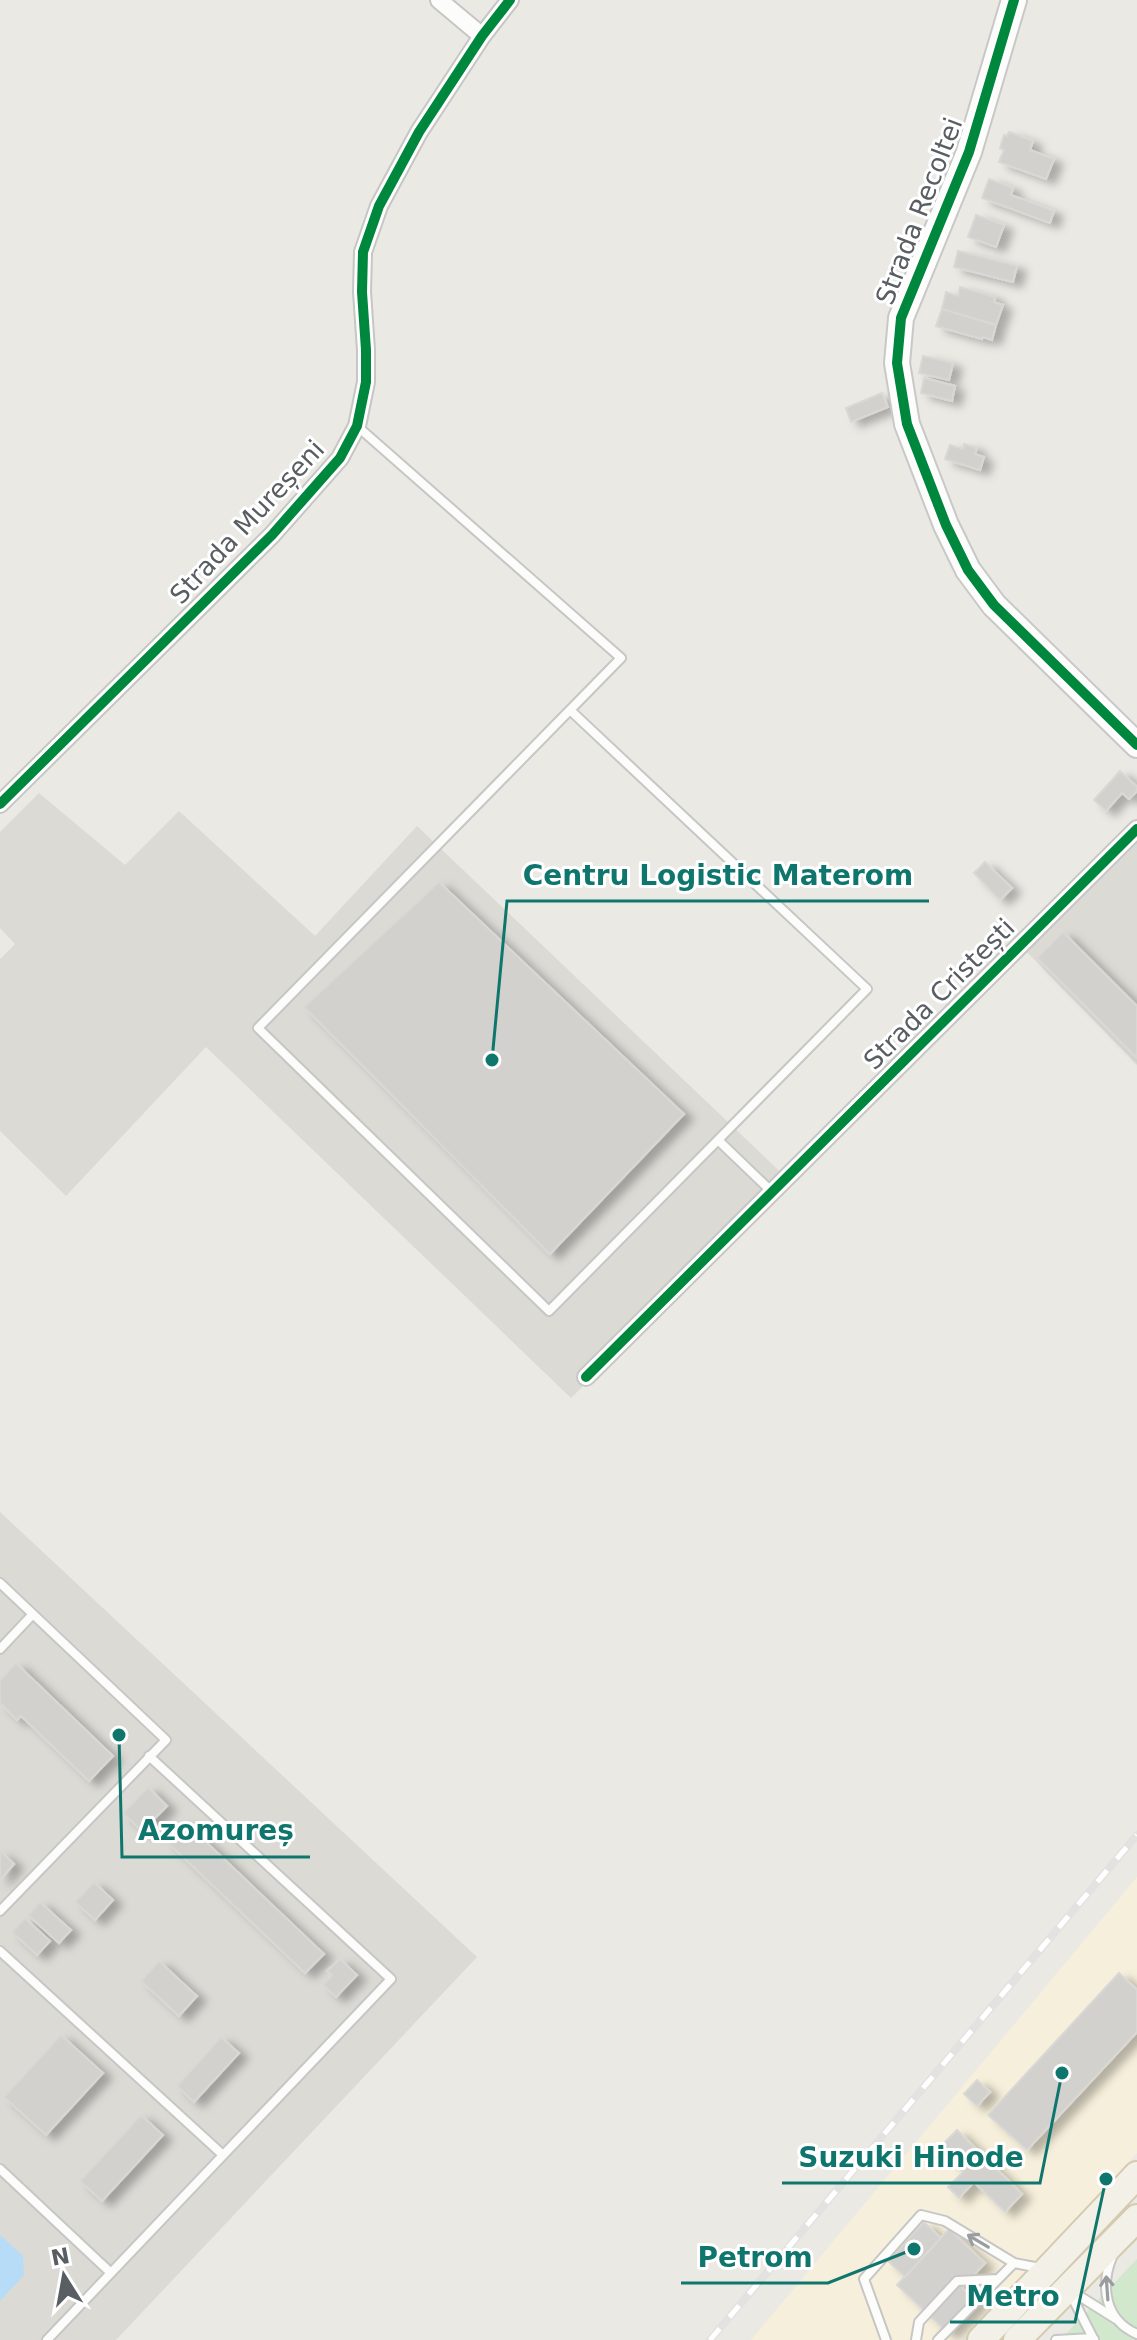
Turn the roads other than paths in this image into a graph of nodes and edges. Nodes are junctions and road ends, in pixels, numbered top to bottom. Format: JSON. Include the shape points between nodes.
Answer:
{"nodes":[{"id":1,"x":439,"y":0,"type":"edge"},
{"id":2,"x":510,"y":0,"type":"edge"},
{"id":3,"x":1014,"y":0,"type":"edge"},
{"id":4,"x":482,"y":36,"type":"junction"},
{"id":5,"x":357,"y":426,"type":"junction"},
{"id":6,"x":570,"y":710,"type":"junction"},
{"id":7,"x":1137,"y":745,"type":"edge"},
{"id":8,"x":0,"y":804,"type":"edge"},
{"id":9,"x":1137,"y":829,"type":"edge"},
{"id":10,"x":718,"y":1140,"type":"junction"},
{"id":11,"x":771,"y":1191,"type":"junction"},
{"id":12,"x":586,"y":1377,"type":"dead end"},
{"id":13,"x":0,"y":1583,"type":"edge"},
{"id":14,"x":33,"y":1614,"type":"junction"},
{"id":15,"x":0,"y":1649,"type":"edge"},
{"id":16,"x":149,"y":1756,"type":"junction"},
{"id":17,"x":0,"y":1911,"type":"edge"},
{"id":18,"x":0,"y":1951,"type":"edge"},
{"id":19,"x":223,"y":2155,"type":"junction"},
{"id":20,"x":0,"y":2169,"type":"edge"},
{"id":21,"x":1137,"y":2175,"type":"edge"},
{"id":22,"x":1130,"y":2225,"type":"edge"},
{"id":23,"x":1014,"y":2263,"type":"junction"},
{"id":24,"x":1049,"y":2270,"type":"junction"},
{"id":25,"x":111,"y":2273,"type":"junction"},
{"id":26,"x":998,"y":2279,"type":"junction"},
{"id":27,"x":1068,"y":2289,"type":"junction"},
{"id":28,"x":1116,"y":2319,"type":"junction"},
{"id":29,"x":1137,"y":2334,"type":"edge"},
{"id":30,"x":1094,"y":2339,"type":"edge"},
{"id":31,"x":47,"y":2340,"type":"edge"},
{"id":32,"x":886,"y":2340,"type":"edge"},
{"id":33,"x":916,"y":2340,"type":"edge"},
{"id":34,"x":938,"y":2340,"type":"edge"},
{"id":35,"x":981,"y":2340,"type":"edge"},
{"id":36,"x":1017,"y":2340,"type":"edge"},
{"id":37,"x":1056,"y":2340,"type":"edge"}],
"edges":[{"from":1,"to":4,"type":"street"},
{"from":2,"to":4,"type":"street","name":"Strada Mureșeni"},
{"from":3,"to":7,"type":"street","name":"Strada Recoltei","via":[[969,152],[901,318],[897,363],[907,424],[968,570],[994,605]]},
{"from":4,"to":5,"type":"street","name":"Strada Mureșeni","via":[[419,132],[379,206],[363,252],[366,382]]},
{"from":5,"to":6,"type":"lane","via":[[621,658]]},
{"from":5,"to":8,"type":"street","name":"Strada Mureșeni","via":[[340,458],[272,535]]},
{"from":6,"to":10,"type":"lane","via":[[867,989]]},
{"from":6,"to":10,"type":"lane","via":[[258,1028],[549,1311]]},
{"from":9,"to":11,"type":"street","name":"Strada Cristești"},
{"from":10,"to":11,"type":"lane"},
{"from":11,"to":12,"type":"street","name":"Strada Cristești"},
{"from":13,"to":14,"type":"lane"},
{"from":14,"to":15,"type":"lane"},
{"from":14,"to":16,"type":"lane","via":[[166,1740]]},
{"from":16,"to":17,"type":"lane"},
{"from":16,"to":19,"type":"lane","via":[[391,1979]]},
{"from":18,"to":19,"type":"lane"},
{"from":19,"to":25,"type":"lane"},
{"from":20,"to":25,"type":"lane"},
{"from":21,"to":24,"type":"main road"},
{"from":22,"to":27,"type":"main road"},
{"from":28,"to":22,"type":"lane","one_way":true,"via":[[1105,2295],[1107,2271]]},
{"from":23,"to":24,"type":"lane"},
{"from":23,"to":26,"type":"lane"},
{"from":23,"to":32,"type":"lane","one_way":true,"via":[[945,2221],[921,2215],[864,2279]]},
{"from":24,"to":27,"type":"lane"},
{"from":24,"to":35,"type":"main road"},
{"from":25,"to":31,"type":"lane"},
{"from":26,"to":33,"type":"lane","via":[[957,2281],[919,2322]]},
{"from":26,"to":34,"type":"lane"},
{"from":27,"to":28,"type":"lane"},
{"from":27,"to":30,"type":"lane"},
{"from":27,"to":36,"type":"main road"},
{"from":28,"to":29,"type":"lane"},
{"from":30,"to":37,"type":"lane"}]}
